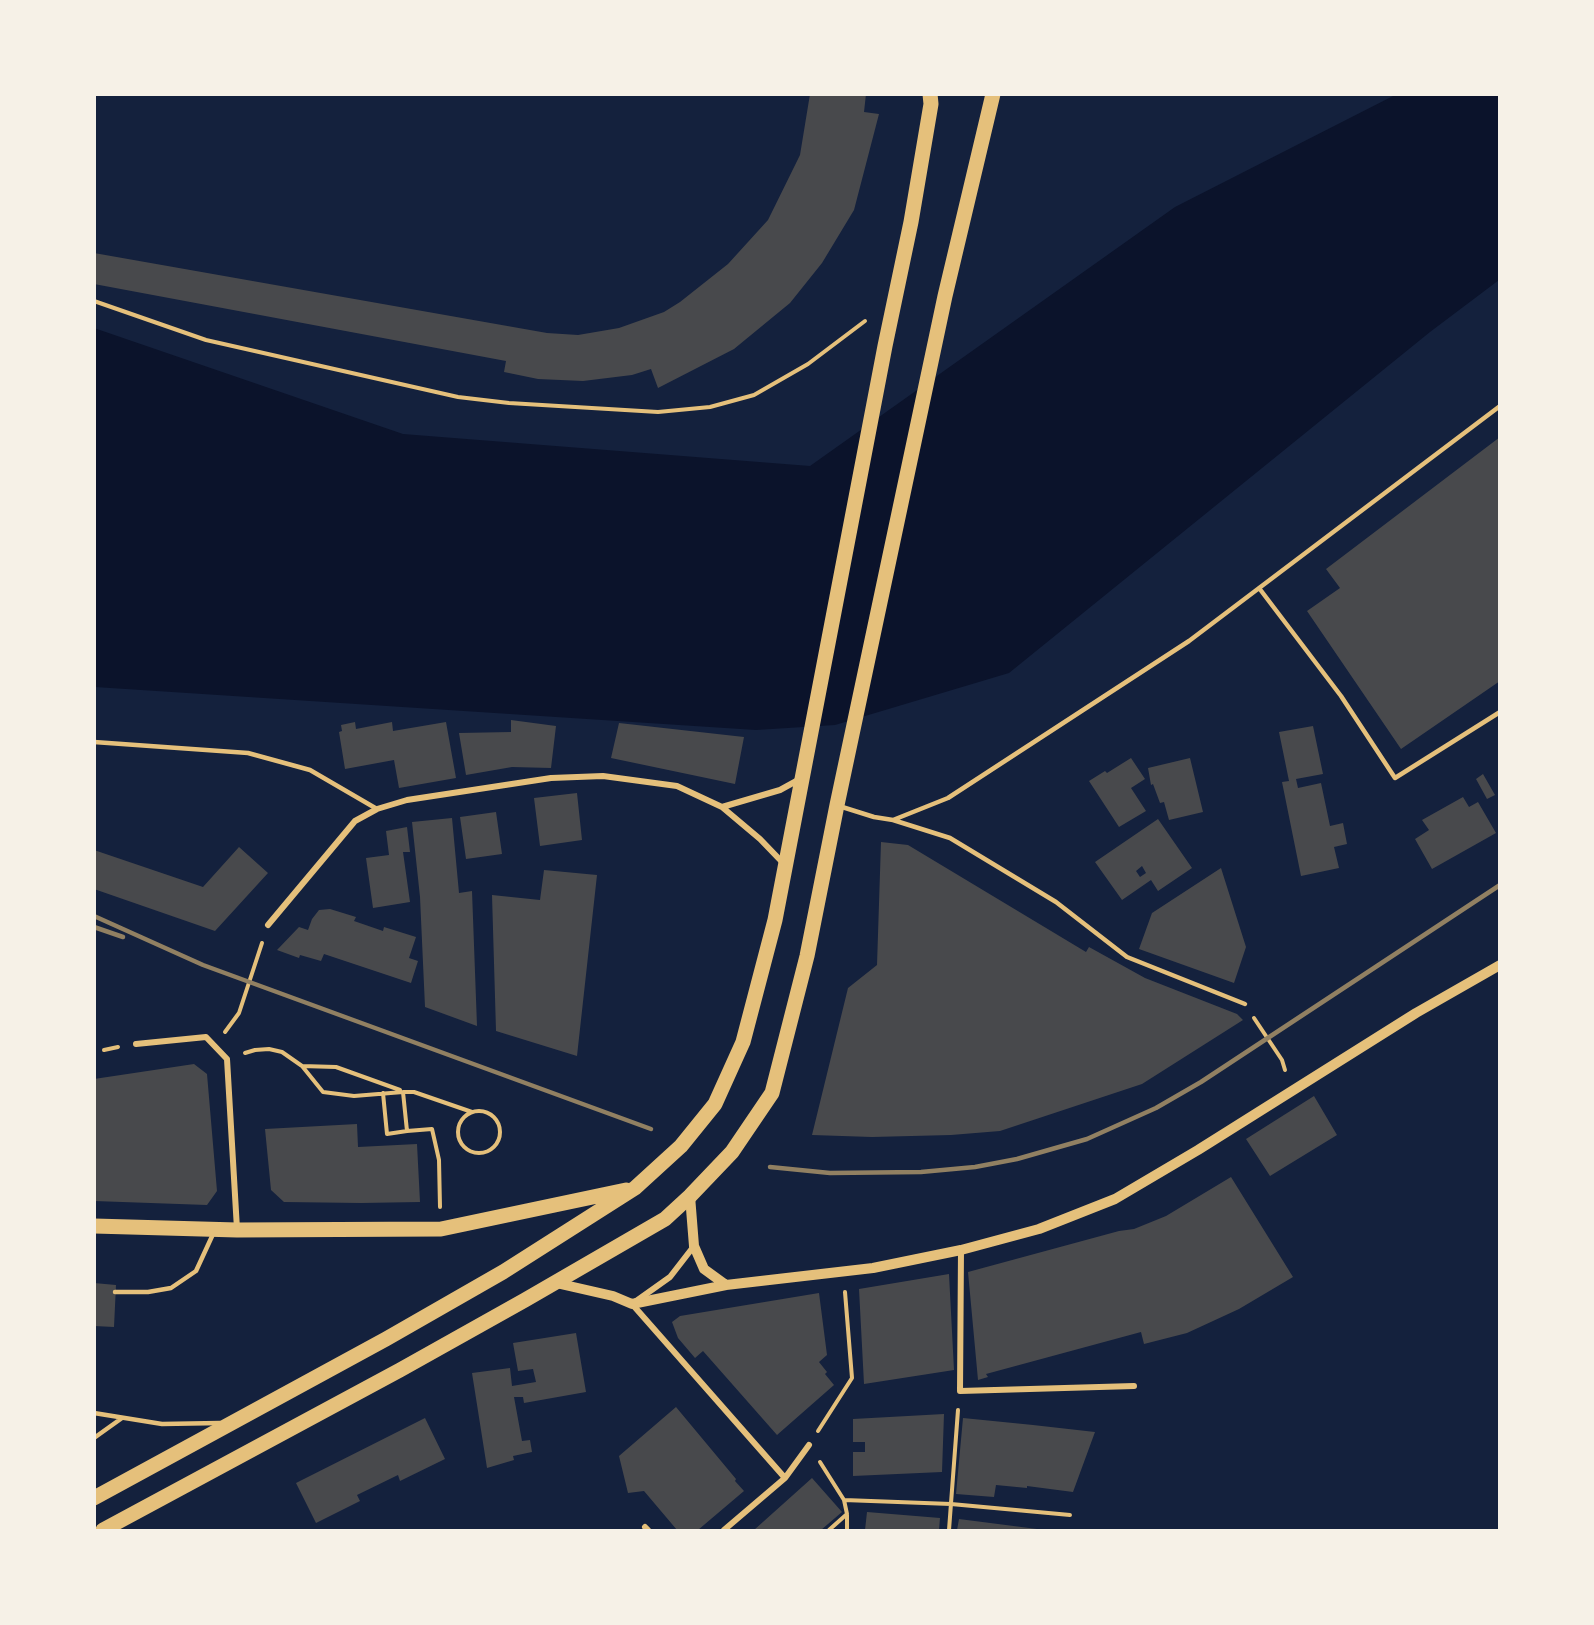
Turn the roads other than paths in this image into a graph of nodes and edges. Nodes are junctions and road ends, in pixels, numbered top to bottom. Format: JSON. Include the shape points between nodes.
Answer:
{"nodes":[{"id":1,"x":930,"y":94,"type":"edge"},
{"id":2,"x":993,"y":94,"type":"edge"},
{"id":3,"x":1500,"y":406,"type":"edge"},
{"id":4,"x":1259,"y":588,"type":"junction"},
{"id":5,"x":1500,"y":712,"type":"edge"},
{"id":6,"x":94,"y":742,"type":"edge"},
{"id":7,"x":802,"y":778,"type":"junction"},
{"id":8,"x":837,"y":805,"type":"junction"},
{"id":9,"x":722,"y":807,"type":"junction"},
{"id":10,"x":377,"y":809,"type":"junction"},
{"id":11,"x":893,"y":820,"type":"junction"},
{"id":12,"x":785,"y":865,"type":"junction"},
{"id":13,"x":268,"y":925,"type":"dead end"},
{"id":14,"x":1500,"y":965,"type":"edge"},
{"id":15,"x":1245,"y":1004,"type":"road end"},
{"id":16,"x":136,"y":1044,"type":"dead end"},
{"id":17,"x":635,"y":1188,"type":"junction"},
{"id":18,"x":690,"y":1196,"type":"junction"},
{"id":19,"x":94,"y":1226,"type":"edge"},
{"id":20,"x":216,"y":1229,"type":"junction"},
{"id":21,"x":237,"y":1230,"type":"junction"},
{"id":22,"x":694,"y":1246,"type":"junction"},
{"id":23,"x":961,"y":1250,"type":"junction"},
{"id":24,"x":556,"y":1283,"type":"junction"},
{"id":25,"x":726,"y":1285,"type":"junction"},
{"id":26,"x":115,"y":1292,"type":"dead end"},
{"id":27,"x":632,"y":1304,"type":"junction"},
{"id":28,"x":1134,"y":1386,"type":"dead end"},
{"id":29,"x":94,"y":1413,"type":"edge"},
{"id":30,"x":122,"y":1418,"type":"junction"},
{"id":31,"x":232,"y":1422,"type":"junction"},
{"id":32,"x":94,"y":1438,"type":"edge"},
{"id":33,"x":809,"y":1445,"type":"road end"},
{"id":34,"x":785,"y":1478,"type":"junction"},
{"id":35,"x":94,"y":1498,"type":"edge"},
{"id":36,"x":103,"y":1530,"type":"edge"},
{"id":37,"x":724,"y":1530,"type":"edge"}],
"edges":[{"from":1,"to":7,"type":"main road","via":[[911,222]]},
{"from":2,"to":8,"type":"main road","via":[[934,346]]},
{"from":3,"to":4,"type":"lane"},
{"from":4,"to":5,"type":"lane","via":[[1341,696],[1395,778]]},
{"from":4,"to":11,"type":"lane","via":[[1189,641],[948,798]]},
{"from":6,"to":10,"type":"lane","via":[[248,753],[309,770]]},
{"from":7,"to":9,"type":"street","via":[[780,790]]},
{"from":7,"to":12,"type":"main road"},
{"from":8,"to":11,"type":"lane"},
{"from":8,"to":18,"type":"main road","via":[[807,956],[772,1092],[732,1152]]},
{"from":9,"to":10,"type":"street","via":[[677,786],[603,776],[551,778],[407,800]]},
{"from":9,"to":12,"type":"street"},
{"from":10,"to":13,"type":"street","via":[[355,821]]},
{"from":11,"to":15,"type":"lane","via":[[950,838],[1056,902],[1127,957]]},
{"from":12,"to":17,"type":"main road","via":[[743,1042],[715,1104],[681,1146]]},
{"from":14,"to":23,"type":"street","via":[[1114,1199],[1039,1230]]},
{"from":16,"to":21,"type":"street","via":[[206,1037],[227,1059]]},
{"from":17,"to":21,"type":"main road","via":[[441,1229]]},
{"from":17,"to":31,"type":"main road","via":[[386,1340]]},
{"from":18,"to":22,"type":"street"},
{"from":18,"to":24,"type":"main road","via":[[665,1219]]},
{"from":19,"to":20,"type":"main road"},
{"from":20,"to":21,"type":"main road"},
{"from":20,"to":26,"type":"lane","via":[[196,1271],[171,1288]]},
{"from":22,"to":25,"type":"street","via":[[704,1269]]},
{"from":22,"to":27,"type":"street","via":[[670,1277]]},
{"from":23,"to":25,"type":"street","via":[[873,1268]]},
{"from":23,"to":28,"type":"street","via":[[960,1391]]},
{"from":24,"to":27,"type":"street"},
{"from":24,"to":36,"type":"main road"},
{"from":25,"to":27,"type":"street"},
{"from":27,"to":34,"type":"street"},
{"from":29,"to":30,"type":"lane"},
{"from":30,"to":31,"type":"lane","via":[[162,1424]]},
{"from":30,"to":32,"type":"lane"},
{"from":31,"to":35,"type":"main road"},
{"from":33,"to":34,"type":"street"},
{"from":34,"to":37,"type":"street"}]}
